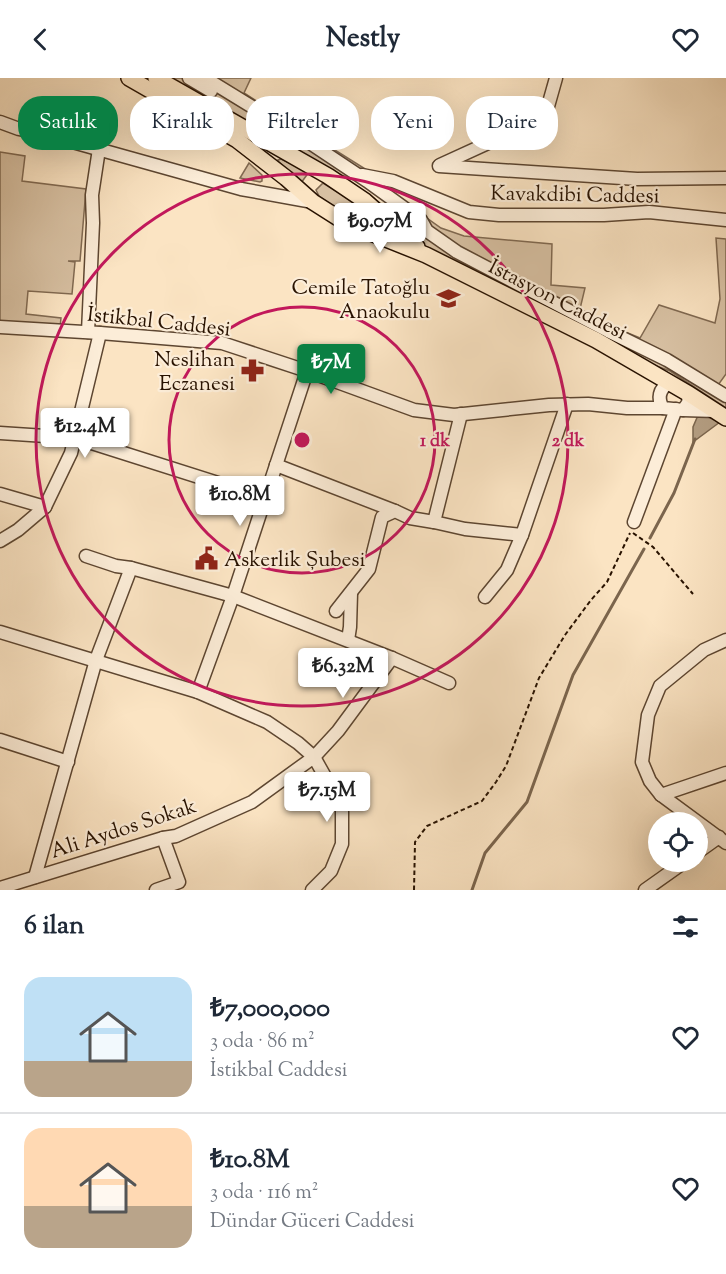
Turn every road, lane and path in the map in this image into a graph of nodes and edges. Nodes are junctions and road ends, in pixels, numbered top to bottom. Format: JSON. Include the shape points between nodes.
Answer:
{"nodes":[{"id":1,"x":129,"y":78,"type":"edge"},
{"id":2,"x":156,"y":78,"type":"edge"},
{"id":3,"x":189,"y":78,"type":"edge"},
{"id":4,"x":205,"y":78,"type":"edge"},
{"id":5,"x":556,"y":78,"type":"edge"},
{"id":6,"x":0,"y":122,"type":"edge"},
{"id":7,"x":18,"y":129,"type":"edge"},
{"id":8,"x":99,"y":150,"type":"edge"},
{"id":9,"x":103,"y":150,"type":"edge"},
{"id":10,"x":352,"y":173,"type":"junction"},
{"id":11,"x":328,"y":176,"type":"junction"},
{"id":12,"x":726,"y":178,"type":"edge"},
{"id":13,"x":393,"y":181,"type":"junction"},
{"id":14,"x":379,"y":190,"type":"junction"},
{"id":15,"x":365,"y":201,"type":"junction"},
{"id":16,"x":313,"y":202,"type":"junction"},
{"id":17,"x":726,"y":220,"type":"edge"},
{"id":18,"x":346,"y":223,"type":"junction"},
{"id":19,"x":426,"y":255,"type":"junction"},
{"id":20,"x":0,"y":327,"type":"edge"},
{"id":21,"x":94,"y":333,"type":"junction"},
{"id":22,"x":307,"y":370,"type":"junction"},
{"id":23,"x":669,"y":383,"type":"junction"},
{"id":24,"x":689,"y":394,"type":"junction"},
{"id":25,"x":726,"y":396,"type":"edge"},
{"id":26,"x":567,"y":404,"type":"junction"},
{"id":27,"x":674,"y":409,"type":"junction"},
{"id":28,"x":460,"y":414,"type":"junction"},
{"id":29,"x":721,"y":415,"type":"edge"},
{"id":30,"x":0,"y":433,"type":"edge"},
{"id":31,"x":76,"y":438,"type":"junction"},
{"id":32,"x":276,"y":465,"type":"junction"},
{"id":33,"x":0,"y":494,"type":"edge"},
{"id":34,"x":265,"y":498,"type":"junction"},
{"id":35,"x":45,"y":507,"type":"junction"},
{"id":36,"x":395,"y":511,"type":"junction"},
{"id":37,"x":434,"y":522,"type":"junction"},
{"id":38,"x":632,"y":527,"type":"junction"},
{"id":39,"x":522,"y":535,"type":"junction"},
{"id":40,"x":0,"y":542,"type":"edge"},
{"id":41,"x":87,"y":556,"type":"dead end"},
{"id":42,"x":131,"y":568,"type":"junction"},
{"id":43,"x":351,"y":593,"type":"junction"},
{"id":44,"x":693,"y":594,"type":"dead end"},
{"id":45,"x":233,"y":596,"type":"junction"},
{"id":46,"x":485,"y":597,"type":"dead end"},
{"id":47,"x":336,"y":611,"type":"dead end"},
{"id":48,"x":0,"y":632,"type":"edge"},
{"id":49,"x":348,"y":640,"type":"junction"},
{"id":50,"x":726,"y":640,"type":"edge"},
{"id":51,"x":392,"y":658,"type":"junction"},
{"id":52,"x":96,"y":660,"type":"junction"},
{"id":53,"x":449,"y":683,"type":"dead end"},
{"id":54,"x":198,"y":692,"type":"junction"},
{"id":55,"x":0,"y":740,"type":"edge"},
{"id":56,"x":314,"y":757,"type":"junction"},
{"id":57,"x":69,"y":762,"type":"junction"},
{"id":58,"x":726,"y":773,"type":"edge"},
{"id":59,"x":661,"y":795,"type":"junction"},
{"id":60,"x":163,"y":838,"type":"junction"},
{"id":61,"x":723,"y":840,"type":"edge"},
{"id":62,"x":708,"y":847,"type":"edge"},
{"id":63,"x":671,"y":872,"type":"edge"},
{"id":64,"x":34,"y":877,"type":"junction"},
{"id":65,"x":0,"y":888,"type":"edge"},
{"id":66,"x":647,"y":889,"type":"edge"},
{"id":67,"x":156,"y":890,"type":"edge"},
{"id":68,"x":312,"y":890,"type":"edge"},
{"id":69,"x":414,"y":890,"type":"edge"}],
"edges":[{"from":1,"to":16,"type":"main road","name":"İstasyon Caddesi","via":[[237,140]]},
{"from":2,"to":11,"type":"main road","name":"İstasyon Caddesi"},
{"from":3,"to":10,"type":"street"},
{"from":4,"to":10,"type":"street"},
{"from":5,"to":12,"type":"street","via":[[545,117],[439,166],[637,179]]},
{"from":6,"to":7,"type":"street"},
{"from":8,"to":21,"type":"street","via":[[92,195]]},
{"from":9,"to":16,"type":"street","via":[[241,189]]},
{"from":10,"to":11,"type":"street"},
{"from":10,"to":13,"type":"street","name":"Kavakdibi Caddesi"},
{"from":10,"to":14,"type":"street"},
{"from":11,"to":15,"type":"main road","name":"İstasyon Caddesi"},
{"from":11,"to":16,"type":"main road","via":[[309,181]]},
{"from":13,"to":14,"type":"street"},
{"from":13,"to":17,"type":"street","name":"Kavakdibi Caddesi","via":[[470,212],[649,212]]},
{"from":14,"to":15,"type":"street"},
{"from":14,"to":25,"type":"street","via":[[457,252],[654,353]]},
{"from":15,"to":18,"type":"main road","via":[[361,218]]},
{"from":15,"to":19,"type":"main road","name":"İstasyon Caddesi"},
{"from":16,"to":18,"type":"main road","name":"İstasyon Caddesi"},
{"from":18,"to":19,"type":"main road","name":"İstasyon Caddesi"},
{"from":19,"to":23,"type":"main road","name":"İstasyon Caddesi","via":[[596,340]]},
{"from":20,"to":21,"type":"street","name":"İstikbal Caddesi"},
{"from":21,"to":22,"type":"street","name":"İstikbal Caddesi","via":[[222,343]]},
{"from":21,"to":31,"type":"street"},
{"from":22,"to":28,"type":"street","name":"İstikbal Caddesi","via":[[414,410]]},
{"from":22,"to":32,"type":"street"},
{"from":23,"to":24,"type":"main road","name":"İstasyon Caddesi"},
{"from":23,"to":27,"type":"street","via":[[659,399]]},
{"from":24,"to":27,"type":"street","via":[[688,403]]},
{"from":24,"to":29,"type":"main road"},
{"from":26,"to":27,"type":"street","name":"İstikbal Caddesi"},
{"from":26,"to":28,"type":"street","name":"İstikbal Caddesi"},
{"from":26,"to":39,"type":"street"},
{"from":27,"to":29,"type":"street","name":"İstikbal Caddesi"},
{"from":27,"to":38,"type":"street"},
{"from":28,"to":37,"type":"street"},
{"from":30,"to":31,"type":"street"},
{"from":31,"to":34,"type":"street"},
{"from":31,"to":35,"type":"street"},
{"from":32,"to":34,"type":"street"},
{"from":32,"to":36,"type":"street"},
{"from":33,"to":35,"type":"street"},
{"from":34,"to":45,"type":"street"},
{"from":35,"to":40,"type":"street"},
{"from":36,"to":37,"type":"street","via":[[410,519]]},
{"from":36,"to":43,"type":"street","via":[[382,517],[369,569]]},
{"from":37,"to":39,"type":"street"},
{"from":38,"to":44,"type":"path"},
{"from":38,"to":69,"type":"path","via":[[607,582],[565,634],[538,678],[506,766],[489,792],[482,801],[427,826],[415,842]]},
{"from":39,"to":46,"type":"street","via":[[507,570]]},
{"from":41,"to":42,"type":"street"},
{"from":42,"to":45,"type":"street"},
{"from":42,"to":52,"type":"street"},
{"from":43,"to":47,"type":"street"},
{"from":43,"to":49,"type":"street"},
{"from":45,"to":49,"type":"street"},
{"from":45,"to":54,"type":"street"},
{"from":48,"to":52,"type":"street"},
{"from":49,"to":51,"type":"street"},
{"from":50,"to":59,"type":"street","via":[[704,650],[660,686],[648,715],[642,762]]},
{"from":51,"to":53,"type":"street"},
{"from":51,"to":56,"type":"street","name":"Ali Aydos Sokak"},
{"from":52,"to":54,"type":"street"},
{"from":52,"to":57,"type":"street"},
{"from":54,"to":56,"type":"street","via":[[267,723]]},
{"from":55,"to":57,"type":"street"},
{"from":56,"to":60,"type":"street","name":"Ali Aydos Sokak","via":[[252,802],[176,836]]},
{"from":56,"to":68,"type":"street","via":[[342,807],[342,844],[330,871]]},
{"from":57,"to":64,"type":"street"},
{"from":58,"to":59,"type":"street"},
{"from":59,"to":61,"type":"street"},
{"from":60,"to":64,"type":"street","name":"Ali Aydos Sokak"},
{"from":60,"to":67,"type":"street","via":[[179,882]]},
{"from":61,"to":62,"type":"street"},
{"from":63,"to":66,"type":"street"},
{"from":64,"to":65,"type":"street","name":"Ali Aydos Sokak"}]}
